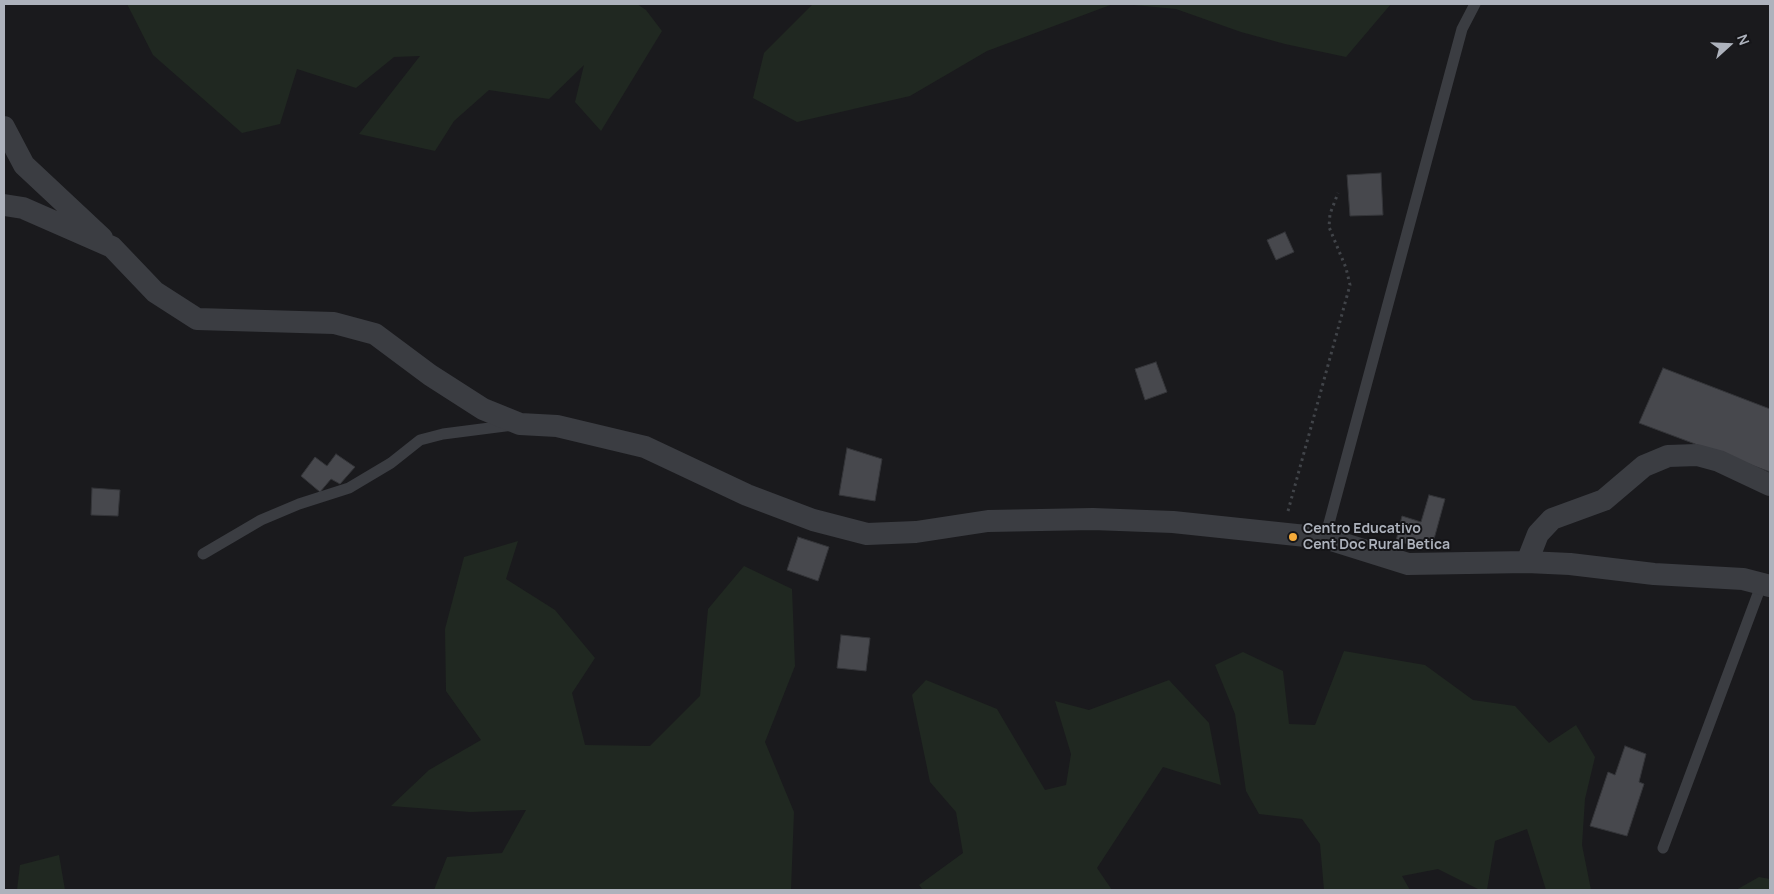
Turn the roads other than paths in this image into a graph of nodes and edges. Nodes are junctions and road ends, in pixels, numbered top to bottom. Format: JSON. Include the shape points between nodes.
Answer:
{"nodes":[{"id":1,"x":1475,"y":4,"type":"edge"},
{"id":2,"x":4,"y":127,"type":"edge"},
{"id":3,"x":4,"y":205,"type":"edge"},
{"id":4,"x":112,"y":247,"type":"junction"},
{"id":5,"x":520,"y":424,"type":"junction"},
{"id":6,"x":1770,"y":485,"type":"edge"},
{"id":7,"x":1325,"y":538,"type":"junction"},
{"id":8,"x":203,"y":554,"type":"dead end"},
{"id":9,"x":1527,"y":562,"type":"junction"},
{"id":10,"x":1766,"y":585,"type":"edge"},
{"id":11,"x":1663,"y":848,"type":"dead end"}],
"edges":[{"from":1,"to":7,"type":"lane","via":[[1462,29]]},
{"from":2,"to":4,"type":"street","via":[[24,165]]},
{"from":3,"to":4,"type":"street","via":[[23,208]]},
{"from":4,"to":5,"type":"street","via":[[155,292],[197,319],[334,323],[375,334],[483,409]]},
{"from":5,"to":7,"type":"street","via":[[557,426],[644,447],[747,495],[814,520],[867,534],[916,532],[988,521],[1093,519],[1173,522]]},
{"from":5,"to":8,"type":"lane","via":[[420,440],[391,463],[349,488],[261,520]]},
{"from":6,"to":9,"type":"street","via":[[1719,461],[1697,456],[1668,456],[1644,466],[1604,500],[1552,519],[1538,534]]},
{"from":7,"to":9,"type":"street","via":[[1408,564]]},
{"from":9,"to":10,"type":"street","via":[[1743,579]]},
{"from":10,"to":11,"type":"lane"}]}
